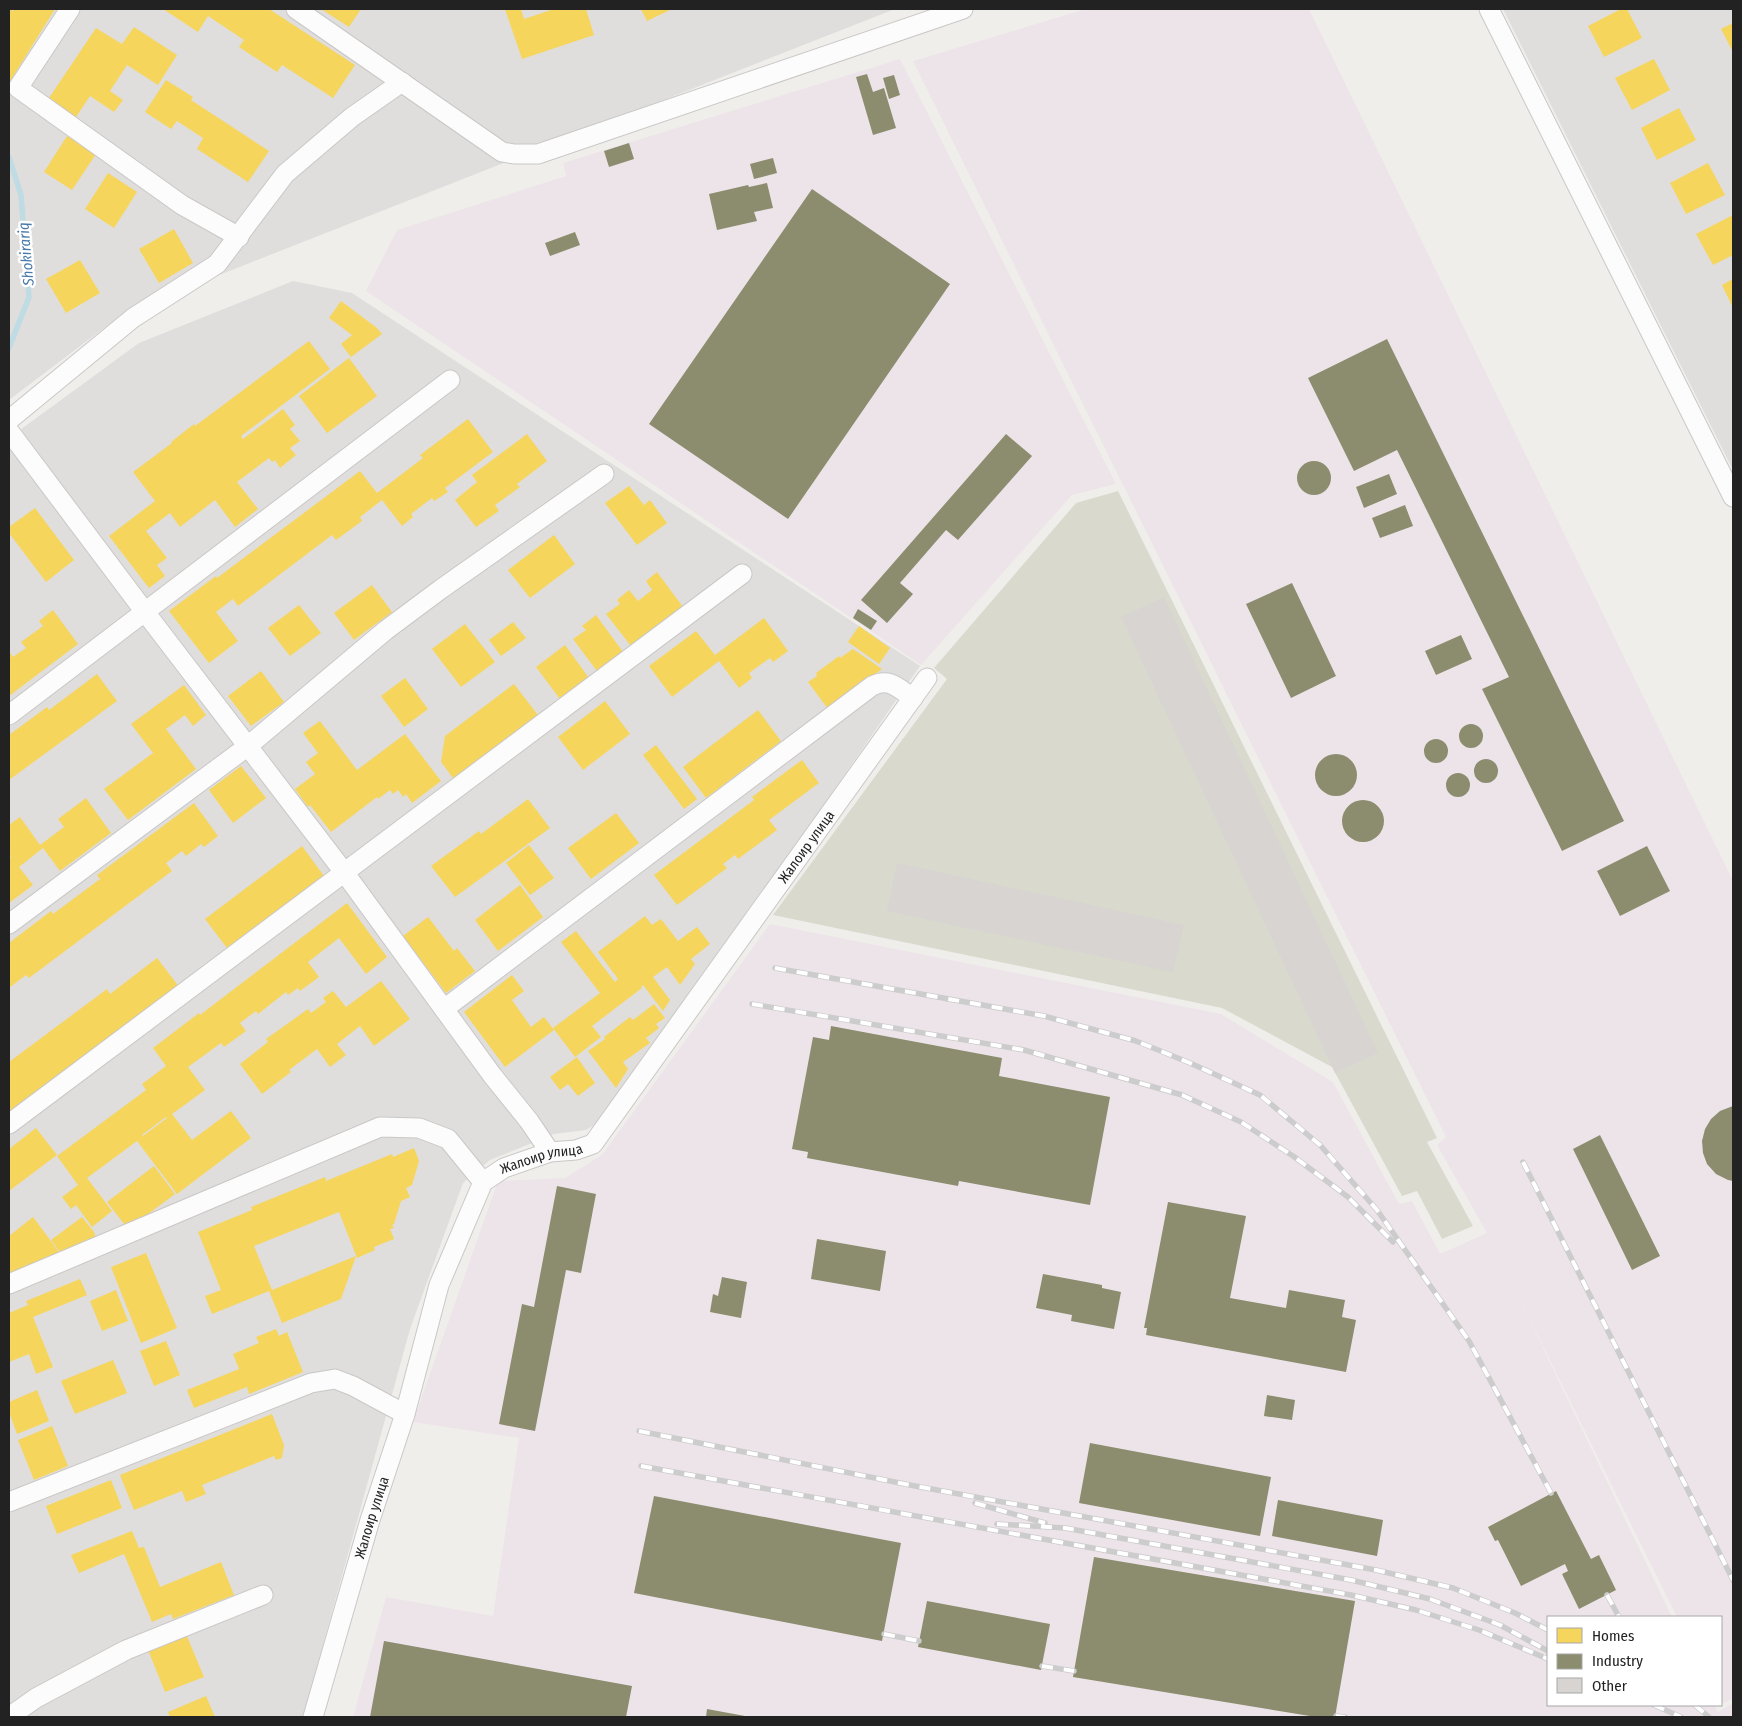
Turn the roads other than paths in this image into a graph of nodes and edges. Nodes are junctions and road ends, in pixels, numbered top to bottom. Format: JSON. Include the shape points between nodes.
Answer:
{"nodes":[{"id":1,"x":70,"y":9,"type":"edge"},
{"id":2,"x":963,"y":9,"type":"edge"},
{"id":3,"x":1489,"y":9,"type":"edge"},
{"id":4,"x":299,"y":10,"type":"edge"},
{"id":5,"x":402,"y":82,"type":"junction"},
{"id":6,"x":239,"y":237,"type":"junction"},
{"id":7,"x":450,"y":380,"type":"dead end"},
{"id":8,"x":9,"y":420,"type":"edge"},
{"id":9,"x":9,"y":431,"type":"edge"},
{"id":10,"x":604,"y":474,"type":"dead end"},
{"id":11,"x":1733,"y":497,"type":"edge"},
{"id":12,"x":742,"y":574,"type":"dead end"},
{"id":13,"x":145,"y":612,"type":"junction"},
{"id":14,"x":927,"y":678,"type":"dead end"},
{"id":15,"x":913,"y":698,"type":"junction"},
{"id":16,"x":9,"y":715,"type":"edge"},
{"id":17,"x":248,"y":746,"type":"junction"},
{"id":18,"x":344,"y":872,"type":"junction"},
{"id":19,"x":9,"y":924,"type":"edge"},
{"id":20,"x":444,"y":1009,"type":"junction"},
{"id":21,"x":9,"y":1124,"type":"edge"},
{"id":22,"x":550,"y":1152,"type":"junction"},
{"id":23,"x":483,"y":1182,"type":"junction"},
{"id":24,"x":9,"y":1284,"type":"edge"},
{"id":25,"x":405,"y":1414,"type":"junction"},
{"id":26,"x":9,"y":1502,"type":"edge"},
{"id":27,"x":263,"y":1595,"type":"dead end"},
{"id":28,"x":9,"y":1717,"type":"edge"},
{"id":29,"x":313,"y":1717,"type":"edge"}],
"edges":[{"from":1,"to":6,"type":"street","via":[[18,88],[182,205]]},
{"from":2,"to":5,"type":"street","via":[[538,154],[502,152]]},
{"from":3,"to":11,"type":"street"},
{"from":4,"to":5,"type":"street"},
{"from":5,"to":6,"type":"street","via":[[352,118],[285,174]]},
{"from":6,"to":8,"type":"street","via":[[217,264],[133,318]]},
{"from":7,"to":13,"type":"street"},
{"from":9,"to":13,"type":"street"},
{"from":10,"to":17,"type":"street","via":[[386,630]]},
{"from":12,"to":18,"type":"street"},
{"from":13,"to":16,"type":"street"},
{"from":13,"to":17,"type":"street"},
{"from":14,"to":15,"type":"street","name":"Жалоир улица"},
{"from":15,"to":20,"type":"street","via":[[887,682],[872,686]]},
{"from":15,"to":22,"type":"street","name":"Жалоир улица","via":[[593,1144],[576,1150]]},
{"from":17,"to":18,"type":"street"},
{"from":17,"to":19,"type":"street"},
{"from":18,"to":20,"type":"street"},
{"from":18,"to":21,"type":"street"},
{"from":20,"to":22,"type":"street"},
{"from":22,"to":23,"type":"street","name":"Жалоир улица","via":[[504,1168]]},
{"from":23,"to":24,"type":"street","via":[[448,1139],[419,1128],[380,1127]]},
{"from":23,"to":25,"type":"street","name":"Жалоир улица","via":[[439,1285]]},
{"from":25,"to":26,"type":"street","via":[[335,1379],[311,1384]]},
{"from":25,"to":29,"type":"street","name":"Жалоир улица","via":[[370,1520]]},
{"from":27,"to":28,"type":"street","via":[[126,1650],[36,1698]]}]}
